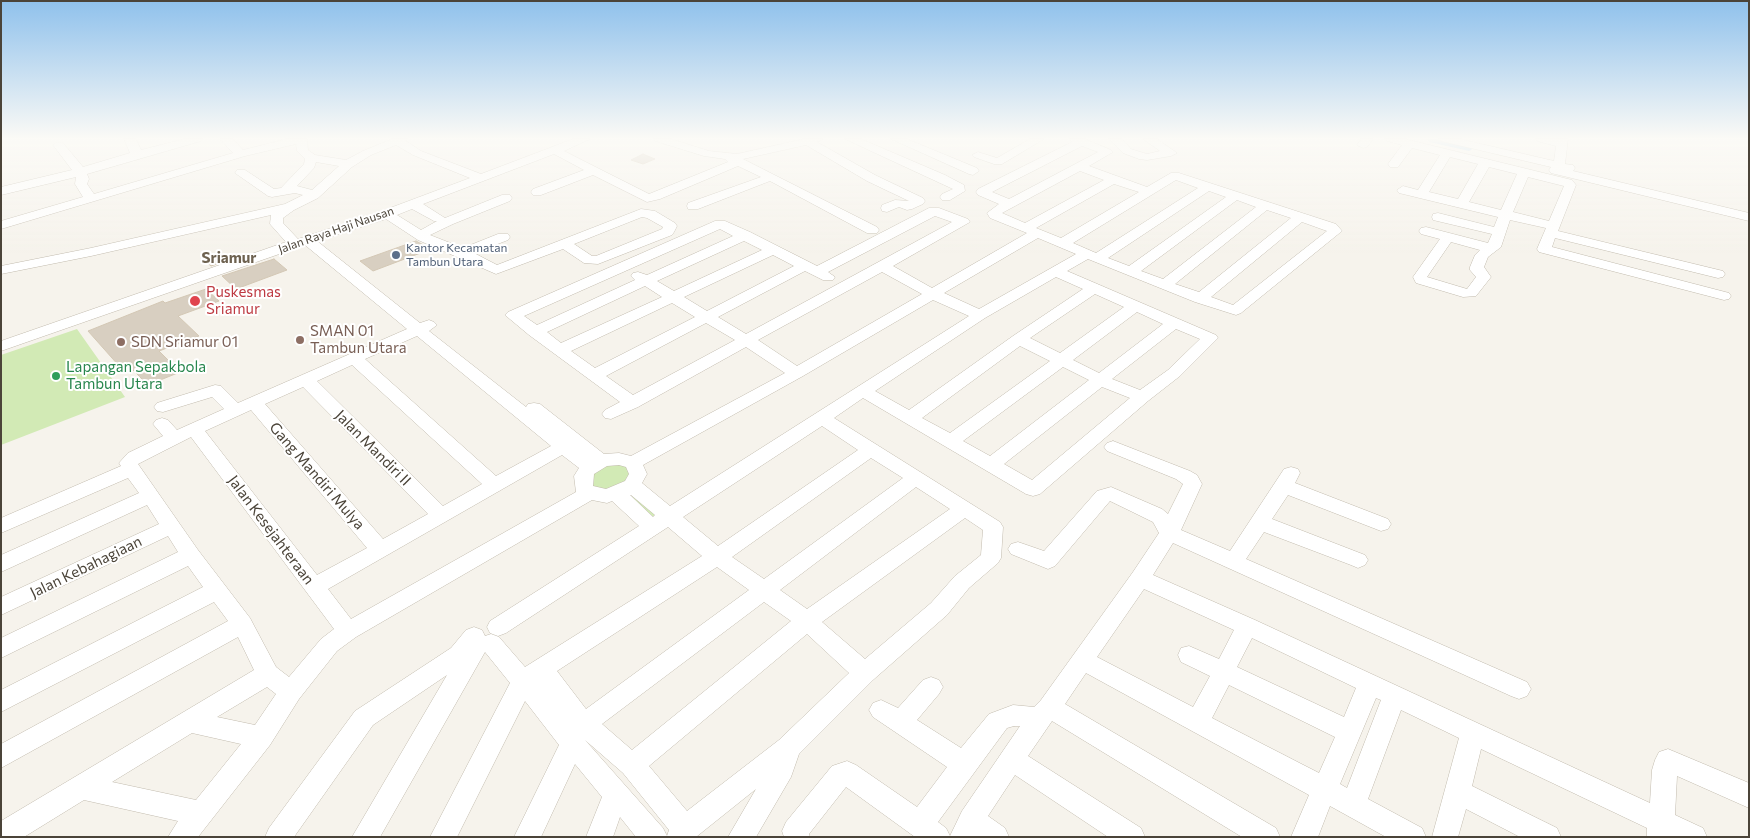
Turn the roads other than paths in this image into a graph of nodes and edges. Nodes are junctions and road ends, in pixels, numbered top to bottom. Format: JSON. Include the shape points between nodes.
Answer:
{"nodes":[{"id":1,"x":55,"y":178,"type":"edge"},
{"id":2,"x":83,"y":178,"type":"edge"},
{"id":3,"x":160,"y":178,"type":"edge"},
{"id":4,"x":247,"y":178,"type":"edge"},
{"id":5,"x":298,"y":178,"type":"edge"},
{"id":6,"x":333,"y":178,"type":"edge"},
{"id":7,"x":480,"y":178,"type":"edge"},
{"id":8,"x":574,"y":178,"type":"edge"},
{"id":9,"x":609,"y":178,"type":"edge"},
{"id":10,"x":693,"y":178,"type":"edge"},
{"id":11,"x":768,"y":178,"type":"edge"},
{"id":12,"x":773,"y":178,"type":"edge"},
{"id":13,"x":871,"y":178,"type":"edge"},
{"id":14,"x":941,"y":178,"type":"edge"},
{"id":15,"x":1008,"y":178,"type":"edge"},
{"id":16,"x":1059,"y":178,"type":"edge"},
{"id":17,"x":1108,"y":178,"type":"edge"},
{"id":18,"x":1172,"y":178,"type":"edge"},
{"id":19,"x":1182,"y":178,"type":"edge"},
{"id":20,"x":1431,"y":178,"type":"edge"},
{"id":21,"x":1477,"y":178,"type":"edge"},
{"id":22,"x":1522,"y":178,"type":"edge"},
{"id":23,"x":1544,"y":178,"type":"edge"},
{"id":24,"x":1591,"y":178,"type":"edge"},
{"id":25,"x":1611,"y":178,"type":"edge"},
{"id":26,"x":1114,"y":180,"type":"junction"},
{"id":27,"x":1209,"y":186,"type":"junction"},
{"id":28,"x":286,"y":190,"type":"junction"},
{"id":29,"x":1402,"y":190,"type":"dead end"},
{"id":30,"x":1,"y":191,"type":"edge"},
{"id":31,"x":538,"y":192,"type":"dead end"},
{"id":32,"x":1149,"y":192,"type":"junction"},
{"id":33,"x":1421,"y":194,"type":"junction"},
{"id":34,"x":314,"y":195,"type":"junction"},
{"id":35,"x":1236,"y":195,"type":"junction"},
{"id":36,"x":506,"y":198,"type":"dead end"},
{"id":37,"x":946,"y":198,"type":"dead end"},
{"id":38,"x":91,"y":199,"type":"junction"},
{"id":39,"x":413,"y":204,"type":"junction"},
{"id":40,"x":1009,"y":204,"type":"junction"},
{"id":41,"x":1462,"y":204,"type":"junction"},
{"id":42,"x":1266,"y":205,"type":"junction"},
{"id":43,"x":693,"y":206,"type":"dead end"},
{"id":44,"x":289,"y":207,"type":"junction"},
{"id":45,"x":887,"y":208,"type":"dead end"},
{"id":46,"x":1749,"y":210,"type":"edge"},
{"id":47,"x":387,"y":214,"type":"junction"},
{"id":48,"x":1505,"y":215,"type":"junction"},
{"id":49,"x":1749,"y":216,"type":"edge"},
{"id":50,"x":1300,"y":217,"type":"junction"},
{"id":51,"x":1438,"y":217,"type":"dead end"},
{"id":52,"x":439,"y":218,"type":"dead end"},
{"id":53,"x":1,"y":225,"type":"edge"},
{"id":54,"x":1552,"y":229,"type":"junction"},
{"id":55,"x":872,"y":230,"type":"dead end"},
{"id":56,"x":1426,"y":230,"type":"dead end"},
{"id":57,"x":1031,"y":231,"type":"junction"},
{"id":58,"x":1499,"y":232,"type":"junction"},
{"id":59,"x":420,"y":235,"type":"junction"},
{"id":60,"x":745,"y":235,"type":"junction"},
{"id":61,"x":503,"y":237,"type":"dead end"},
{"id":62,"x":1448,"y":237,"type":"junction"},
{"id":63,"x":307,"y":240,"type":"junction"},
{"id":64,"x":1063,"y":242,"type":"junction"},
{"id":65,"x":565,"y":244,"type":"junction"},
{"id":66,"x":1490,"y":248,"type":"junction"},
{"id":67,"x":773,"y":250,"type":"junction"},
{"id":68,"x":463,"y":253,"type":"junction"},
{"id":69,"x":1092,"y":256,"type":"junction"},
{"id":70,"x":882,"y":266,"type":"junction"},
{"id":71,"x":623,"y":267,"type":"junction"},
{"id":72,"x":811,"y":269,"type":"junction"},
{"id":73,"x":1,"y":270,"type":"edge"},
{"id":74,"x":1056,"y":272,"type":"junction"},
{"id":75,"x":1130,"y":272,"type":"junction"},
{"id":76,"x":1718,"y":274,"type":"dead end"},
{"id":77,"x":646,"y":281,"type":"junction"},
{"id":78,"x":846,"y":286,"type":"junction"},
{"id":79,"x":1164,"y":286,"type":"junction"},
{"id":80,"x":1093,"y":288,"type":"junction"},
{"id":81,"x":933,"y":294,"type":"junction"},
{"id":82,"x":673,"y":296,"type":"junction"},
{"id":83,"x":1724,"y":296,"type":"dead end"},
{"id":84,"x":1200,"y":299,"type":"junction"},
{"id":85,"x":1135,"y":306,"type":"junction"},
{"id":86,"x":980,"y":315,"type":"junction"},
{"id":87,"x":708,"y":317,"type":"junction"},
{"id":88,"x":1174,"y":323,"type":"junction"},
{"id":89,"x":423,"y":328,"type":"junction"},
{"id":90,"x":535,"y":332,"type":"junction"},
{"id":91,"x":1019,"y":338,"type":"junction"},
{"id":92,"x":746,"y":340,"type":"junction"},
{"id":93,"x":1,"y":346,"type":"edge"},
{"id":94,"x":560,"y":350,"type":"junction"},
{"id":95,"x":354,"y":358,"type":"junction"},
{"id":96,"x":1062,"y":359,"type":"junction"},
{"id":97,"x":797,"y":373,"type":"junction"},
{"id":98,"x":594,"y":375,"type":"junction"},
{"id":99,"x":306,"y":380,"type":"junction"},
{"id":100,"x":1101,"y":380,"type":"junction"},
{"id":101,"x":497,"y":387,"type":"junction"},
{"id":102,"x":863,"y":391,"type":"junction"},
{"id":103,"x":1142,"y":397,"type":"junction"},
{"id":104,"x":254,"y":403,"type":"junction"},
{"id":105,"x":632,"y":403,"type":"junction"},
{"id":106,"x":236,"y":411,"type":"junction"},
{"id":107,"x":611,"y":414,"type":"dead end"},
{"id":108,"x":820,"y":417,"type":"junction"},
{"id":109,"x":909,"y":419,"type":"junction"},
{"id":110,"x":166,"y":423,"type":"junction"},
{"id":111,"x":194,"y":430,"type":"junction"},
{"id":112,"x":950,"y":442,"type":"junction"},
{"id":113,"x":563,"y":447,"type":"junction"},
{"id":114,"x":1113,"y":447,"type":"dead end"},
{"id":115,"x":870,"y":450,"type":"junction"},
{"id":116,"x":633,"y":464,"type":"junction"},
{"id":117,"x":990,"y":464,"type":"junction"},
{"id":118,"x":596,"y":465,"type":"junction"},
{"id":119,"x":132,"y":468,"type":"junction"},
{"id":120,"x":916,"y":478,"type":"junction"},
{"id":121,"x":495,"y":486,"type":"junction"},
{"id":122,"x":624,"y":490,"type":"junction"},
{"id":123,"x":590,"y":493,"type":"junction"},
{"id":124,"x":151,"y":495,"type":"junction"},
{"id":125,"x":964,"y":509,"type":"junction"},
{"id":126,"x":441,"y":515,"type":"junction"},
{"id":127,"x":671,"y":516,"type":"junction"},
{"id":128,"x":1261,"y":523,"type":"junction"},
{"id":129,"x":1382,"y":524,"type":"dead end"},
{"id":130,"x":1,"y":526,"type":"edge"},
{"id":131,"x":172,"y":526,"type":"junction"},
{"id":132,"x":653,"y":528,"type":"junction"},
{"id":133,"x":1169,"y":533,"type":"junction"},
{"id":134,"x":380,"y":549,"type":"junction"},
{"id":135,"x":1018,"y":549,"type":"dead end"},
{"id":136,"x":191,"y":556,"type":"junction"},
{"id":137,"x":718,"y":557,"type":"junction"},
{"id":138,"x":1358,"y":560,"type":"dead end"},
{"id":139,"x":1234,"y":562,"type":"junction"},
{"id":140,"x":1,"y":564,"type":"edge"},
{"id":141,"x":1140,"y":578,"type":"junction"},
{"id":142,"x":314,"y":587,"type":"junction"},
{"id":143,"x":217,"y":590,"type":"junction"},
{"id":144,"x":762,"y":590,"type":"junction"},
{"id":145,"x":1,"y":607,"type":"edge"},
{"id":146,"x":808,"y":621,"type":"junction"},
{"id":147,"x":242,"y":624,"type":"junction"},
{"id":148,"x":1248,"y":626,"type":"junction"},
{"id":149,"x":348,"y":631,"type":"junction"},
{"id":150,"x":485,"y":638,"type":"junction"},
{"id":151,"x":1,"y":649,"type":"edge"},
{"id":152,"x":1190,"y":655,"type":"dead end"},
{"id":153,"x":1082,"y":660,"type":"junction"},
{"id":154,"x":1224,"y":671,"type":"junction"},
{"id":155,"x":865,"y":673,"type":"junction"},
{"id":156,"x":268,"y":674,"type":"junction"},
{"id":157,"x":532,"y":675,"type":"junction"},
{"id":158,"x":1370,"y":684,"type":"junction"},
{"id":159,"x":931,"y":687,"type":"dead end"},
{"id":160,"x":1519,"y":689,"type":"dead end"},
{"id":161,"x":291,"y":692,"type":"junction"},
{"id":162,"x":1394,"y":696,"type":"junction"},
{"id":163,"x":1,"y":702,"type":"edge"},
{"id":164,"x":1044,"y":713,"type":"junction"},
{"id":165,"x":188,"y":722,"type":"junction"},
{"id":166,"x":1198,"y":722,"type":"junction"},
{"id":167,"x":1350,"y":732,"type":"junction"},
{"id":168,"x":1473,"y":733,"type":"junction"},
{"id":169,"x":578,"y":734,"type":"junction"},
{"id":170,"x":260,"y":737,"type":"junction"},
{"id":171,"x":788,"y":748,"type":"junction"},
{"id":172,"x":1,"y":757,"type":"edge"},
{"id":173,"x":1012,"y":760,"type":"junction"},
{"id":174,"x":964,"y":764,"type":"junction"},
{"id":175,"x":632,"y":765,"type":"junction"},
{"id":176,"x":80,"y":787,"type":"junction"},
{"id":177,"x":1325,"y":790,"type":"junction"},
{"id":178,"x":1457,"y":792,"type":"junction"},
{"id":179,"x":616,"y":795,"type":"junction"},
{"id":180,"x":1749,"y":796,"type":"edge"},
{"id":181,"x":1353,"y":805,"type":"junction"},
{"id":182,"x":201,"y":814,"type":"junction"},
{"id":183,"x":967,"y":828,"type":"edge"},
{"id":184,"x":1661,"y":829,"type":"edge"},
{"id":185,"x":929,"y":830,"type":"edge"},
{"id":186,"x":688,"y":832,"type":"edge"},
{"id":187,"x":1,"y":836,"type":"edge"},
{"id":188,"x":181,"y":837,"type":"edge"},
{"id":189,"x":278,"y":837,"type":"edge"},
{"id":190,"x":364,"y":837,"type":"edge"},
{"id":191,"x":443,"y":837,"type":"edge"},
{"id":192,"x":527,"y":837,"type":"edge"},
{"id":193,"x":599,"y":837,"type":"edge"},
{"id":194,"x":654,"y":837,"type":"edge"},
{"id":195,"x":740,"y":837,"type":"edge"},
{"id":196,"x":797,"y":837,"type":"edge"},
{"id":197,"x":996,"y":837,"type":"edge"},
{"id":198,"x":1132,"y":837,"type":"edge"},
{"id":199,"x":1267,"y":837,"type":"edge"},
{"id":200,"x":1304,"y":837,"type":"edge"},
{"id":201,"x":1413,"y":837,"type":"edge"},
{"id":202,"x":1445,"y":837,"type":"edge"},
{"id":203,"x":1548,"y":837,"type":"edge"},
{"id":204,"x":1694,"y":837,"type":"edge"}],
"edges":[{"from":1,"to":30,"type":"street"},
{"from":2,"to":38,"type":"street","via":[[81,184]]},
{"from":3,"to":38,"type":"street"},
{"from":4,"to":28,"type":"street","via":[[269,192]]},
{"from":5,"to":28,"type":"street"},
{"from":6,"to":34,"type":"street"},
{"from":7,"to":39,"type":"street","name":"Jalan Raya Haji Nausan"},
{"from":8,"to":31,"type":"street"},
{"from":9,"to":10,"type":"street","via":[[645,198]]},
{"from":11,"to":43,"type":"street"},
{"from":12,"to":55,"type":"street"},
{"from":13,"to":45,"type":"street","via":[[919,201]]},
{"from":14,"to":37,"type":"street","via":[[960,188]]},
{"from":15,"to":40,"type":"street","via":[[982,192]]},
{"from":16,"to":40,"type":"street"},
{"from":17,"to":26,"type":"street"},
{"from":18,"to":32,"type":"street"},
{"from":19,"to":27,"type":"street"},
{"from":20,"to":33,"type":"street"},
{"from":21,"to":41,"type":"street"},
{"from":22,"to":48,"type":"street"},
{"from":23,"to":54,"type":"street","via":[[1570,185]]},
{"from":24,"to":49,"type":"street"},
{"from":25,"to":46,"type":"street"},
{"from":26,"to":32,"type":"street"},
{"from":26,"to":57,"type":"street"},
{"from":27,"to":35,"type":"street"},
{"from":27,"to":69,"type":"street"},
{"from":28,"to":34,"type":"street","via":[[296,188]]},
{"from":29,"to":33,"type":"street"},
{"from":32,"to":64,"type":"street"},
{"from":33,"to":41,"type":"street"},
{"from":34,"to":44,"type":"street"},
{"from":35,"to":42,"type":"street"},
{"from":35,"to":75,"type":"street"},
{"from":36,"to":59,"type":"street"},
{"from":38,"to":53,"type":"street"},
{"from":39,"to":47,"type":"street","name":"Jalan Raya Haji Nausan"},
{"from":39,"to":52,"type":"street"},
{"from":40,"to":57,"type":"street","via":[[994,214]]},
{"from":41,"to":48,"type":"street"},
{"from":42,"to":50,"type":"street"},
{"from":42,"to":79,"type":"street"},
{"from":44,"to":63,"type":"street","via":[[277,216],[277,224]]},
{"from":44,"to":73,"type":"street"},
{"from":47,"to":59,"type":"street"},
{"from":47,"to":63,"type":"street","name":"Jalan Raya Haji Nausan"},
{"from":48,"to":54,"type":"street"},
{"from":48,"to":58,"type":"street"},
{"from":50,"to":84,"type":"street"},
{"from":50,"to":84,"type":"street","via":[[1335,231],[1236,310]]},
{"from":51,"to":58,"type":"street"},
{"from":54,"to":76,"type":"street"},
{"from":54,"to":83,"type":"street","via":[[1543,252]]},
{"from":56,"to":62,"type":"street"},
{"from":57,"to":64,"type":"street"},
{"from":57,"to":81,"type":"street"},
{"from":58,"to":66,"type":"street","via":[[1494,247]]},
{"from":59,"to":68,"type":"street"},
{"from":60,"to":67,"type":"street"},
{"from":60,"to":71,"type":"street","via":[[719,224]]},
{"from":60,"to":77,"type":"street"},
{"from":61,"to":68,"type":"street"},
{"from":62,"to":66,"type":"street"},
{"from":62,"to":66,"type":"street","via":[[1421,280],[1463,293],[1471,292],[1484,277],[1477,267],[1482,255]]},
{"from":63,"to":89,"type":"street","via":[[338,260]]},
{"from":63,"to":93,"type":"street","name":"Jalan Raya Haji Nausan"},
{"from":64,"to":69,"type":"street"},
{"from":65,"to":65,"type":"street","via":[[641,213],[650,214],[670,226],[667,232],[598,260],[589,260]]},
{"from":65,"to":68,"type":"street","via":[[500,269],[493,269]]},
{"from":67,"to":72,"type":"street"},
{"from":67,"to":82,"type":"street"},
{"from":69,"to":74,"type":"street"},
{"from":69,"to":75,"type":"street"},
{"from":70,"to":72,"type":"street","via":[[963,222],[934,211]]},
{"from":70,"to":78,"type":"street"},
{"from":70,"to":81,"type":"street"},
{"from":71,"to":77,"type":"street"},
{"from":71,"to":90,"type":"street","via":[[513,315]]},
{"from":72,"to":78,"type":"street"},
{"from":72,"to":87,"type":"street"},
{"from":74,"to":80,"type":"street"},
{"from":74,"to":86,"type":"street"},
{"from":75,"to":79,"type":"street"},
{"from":77,"to":82,"type":"street"},
{"from":77,"to":90,"type":"street"},
{"from":78,"to":92,"type":"street"},
{"from":79,"to":84,"type":"street"},
{"from":80,"to":85,"type":"street"},
{"from":80,"to":91,"type":"street"},
{"from":81,"to":86,"type":"street"},
{"from":81,"to":97,"type":"street"},
{"from":82,"to":87,"type":"street"},
{"from":82,"to":94,"type":"street"},
{"from":85,"to":88,"type":"street"},
{"from":85,"to":96,"type":"street"},
{"from":86,"to":102,"type":"street"},
{"from":87,"to":92,"type":"street"},
{"from":87,"to":98,"type":"street"},
{"from":88,"to":100,"type":"street"},
{"from":88,"to":103,"type":"street","via":[[1210,338],[1174,373]]},
{"from":89,"to":95,"type":"street"},
{"from":89,"to":101,"type":"street"},
{"from":90,"to":94,"type":"street"},
{"from":91,"to":96,"type":"street"},
{"from":91,"to":109,"type":"street"},
{"from":92,"to":97,"type":"street"},
{"from":92,"to":105,"type":"street"},
{"from":94,"to":98,"type":"street"},
{"from":95,"to":99,"type":"street"},
{"from":95,"to":121,"type":"street"},
{"from":96,"to":100,"type":"street"},
{"from":96,"to":112,"type":"street"},
{"from":97,"to":116,"type":"street"},
{"from":98,"to":105,"type":"street"},
{"from":99,"to":104,"type":"street"},
{"from":99,"to":126,"type":"street","name":"Jalan Mandiri II"},
{"from":100,"to":103,"type":"street"},
{"from":100,"to":117,"type":"street"},
{"from":101,"to":113,"type":"street"},
{"from":101,"to":118,"type":"street"},
{"from":102,"to":108,"type":"street"},
{"from":102,"to":109,"type":"street"},
{"from":103,"to":117,"type":"street","via":[[1033,489]]},
{"from":104,"to":106,"type":"street"},
{"from":104,"to":134,"type":"street","name":"Gang Mandiri Mulya"},
{"from":105,"to":107,"type":"street"},
{"from":106,"to":110,"type":"street","via":[[215,390]]},
{"from":106,"to":111,"type":"street"},
{"from":108,"to":115,"type":"street"},
{"from":108,"to":127,"type":"street"},
{"from":109,"to":112,"type":"street"},
{"from":110,"to":111,"type":"street"},
{"from":110,"to":119,"type":"street","via":[[128,462]]},
{"from":111,"to":142,"type":"street","name":"Jalan Kesejahteraan"},
{"from":112,"to":117,"type":"street"},
{"from":113,"to":118,"type":"street"},
{"from":113,"to":121,"type":"street"},
{"from":114,"to":133,"type":"street","via":[[1193,484]]},
{"from":115,"to":120,"type":"street"},
{"from":115,"to":137,"type":"street"},
{"from":116,"to":118,"type":"street","via":[[619,459]]},
{"from":116,"to":122,"type":"street","via":[[638,474]]},
{"from":118,"to":123,"type":"street","via":[[583,476],[584,488]]},
{"from":119,"to":124,"type":"street"},
{"from":119,"to":130,"type":"street"},
{"from":120,"to":125,"type":"street"},
{"from":120,"to":144,"type":"street"},
{"from":121,"to":126,"type":"street"},
{"from":122,"to":123,"type":"street","via":[[598,495]]},
{"from":122,"to":127,"type":"street"},
{"from":122,"to":132,"type":"street"},
{"from":123,"to":149,"type":"street"},
{"from":124,"to":131,"type":"street"},
{"from":124,"to":140,"type":"street"},
{"from":125,"to":146,"type":"street"},
{"from":125,"to":155,"type":"street","via":[[993,527],[991,558],[962,582],[939,609]]},
{"from":126,"to":134,"type":"street"},
{"from":127,"to":132,"type":"street"},
{"from":127,"to":137,"type":"street"},
{"from":128,"to":129,"type":"street","via":[[1287,479]]},
{"from":128,"to":138,"type":"street"},
{"from":128,"to":139,"type":"street"},
{"from":131,"to":136,"type":"street"},
{"from":131,"to":145,"type":"street","name":"Jalan Kebahagiaan"},
{"from":132,"to":150,"type":"street"},
{"from":133,"to":135,"type":"street","via":[[1160,517],[1110,494],[1104,496],[1048,561]]},
{"from":133,"to":139,"type":"street"},
{"from":133,"to":141,"type":"street"},
{"from":134,"to":142,"type":"street"},
{"from":136,"to":143,"type":"street"},
{"from":136,"to":151,"type":"street"},
{"from":137,"to":144,"type":"street"},
{"from":137,"to":157,"type":"street"},
{"from":139,"to":160,"type":"street"},
{"from":141,"to":148,"type":"street"},
{"from":141,"to":153,"type":"street"},
{"from":142,"to":149,"type":"street","name":"Jalan Kesejahteraan"},
{"from":143,"to":147,"type":"street"},
{"from":143,"to":163,"type":"street"},
{"from":144,"to":146,"type":"street"},
{"from":144,"to":169,"type":"street"},
{"from":146,"to":155,"type":"street"},
{"from":146,"to":175,"type":"street"},
{"from":147,"to":156,"type":"street"},
{"from":147,"to":172,"type":"street"},
{"from":148,"to":154,"type":"street"},
{"from":148,"to":158,"type":"street"},
{"from":149,"to":161,"type":"street","via":[[325,649]]},
{"from":150,"to":157,"type":"street"},
{"from":150,"to":189,"type":"street","via":[[364,718]]},
{"from":150,"to":190,"type":"street"},
{"from":152,"to":154,"type":"street"},
{"from":153,"to":164,"type":"street"},
{"from":153,"to":166,"type":"street"},
{"from":154,"to":166,"type":"street"},
{"from":154,"to":167,"type":"street"},
{"from":155,"to":171,"type":"street"},
{"from":156,"to":161,"type":"street"},
{"from":156,"to":165,"type":"street"},
{"from":157,"to":169,"type":"street"},
{"from":157,"to":191,"type":"street"},
{"from":158,"to":162,"type":"street"},
{"from":158,"to":167,"type":"street"},
{"from":159,"to":174,"type":"street","via":[[890,716]]},
{"from":161,"to":170,"type":"street"},
{"from":162,"to":168,"type":"street"},
{"from":162,"to":181,"type":"street"},
{"from":164,"to":173,"type":"street"},
{"from":164,"to":174,"type":"street","via":[[1012,715],[998,722]]},
{"from":164,"to":199,"type":"street"},
{"from":165,"to":170,"type":"street"},
{"from":165,"to":176,"type":"street"},
{"from":166,"to":177,"type":"street"},
{"from":167,"to":177,"type":"street"},
{"from":168,"to":178,"type":"street"},
{"from":168,"to":184,"type":"street"},
{"from":169,"to":175,"type":"street"},
{"from":169,"to":179,"type":"street"},
{"from":169,"to":192,"type":"street"},
{"from":170,"to":182,"type":"street"},
{"from":171,"to":186,"type":"street"},
{"from":171,"to":195,"type":"street","via":[[782,769]]},
{"from":173,"to":183,"type":"street"},
{"from":173,"to":198,"type":"street"},
{"from":174,"to":185,"type":"street"},
{"from":175,"to":186,"type":"street"},
{"from":176,"to":182,"type":"street"},
{"from":176,"to":187,"type":"street"},
{"from":177,"to":181,"type":"street"},
{"from":177,"to":200,"type":"street"},
{"from":178,"to":202,"type":"street"},
{"from":178,"to":203,"type":"street"},
{"from":179,"to":193,"type":"street"},
{"from":179,"to":194,"type":"street"},
{"from":180,"to":184,"type":"street","via":[[1668,760]]},
{"from":181,"to":201,"type":"street"},
{"from":182,"to":188,"type":"street"},
{"from":183,"to":197,"type":"street"},
{"from":184,"to":204,"type":"street"},
{"from":185,"to":196,"type":"street","via":[[844,773],[796,831]]}]}
